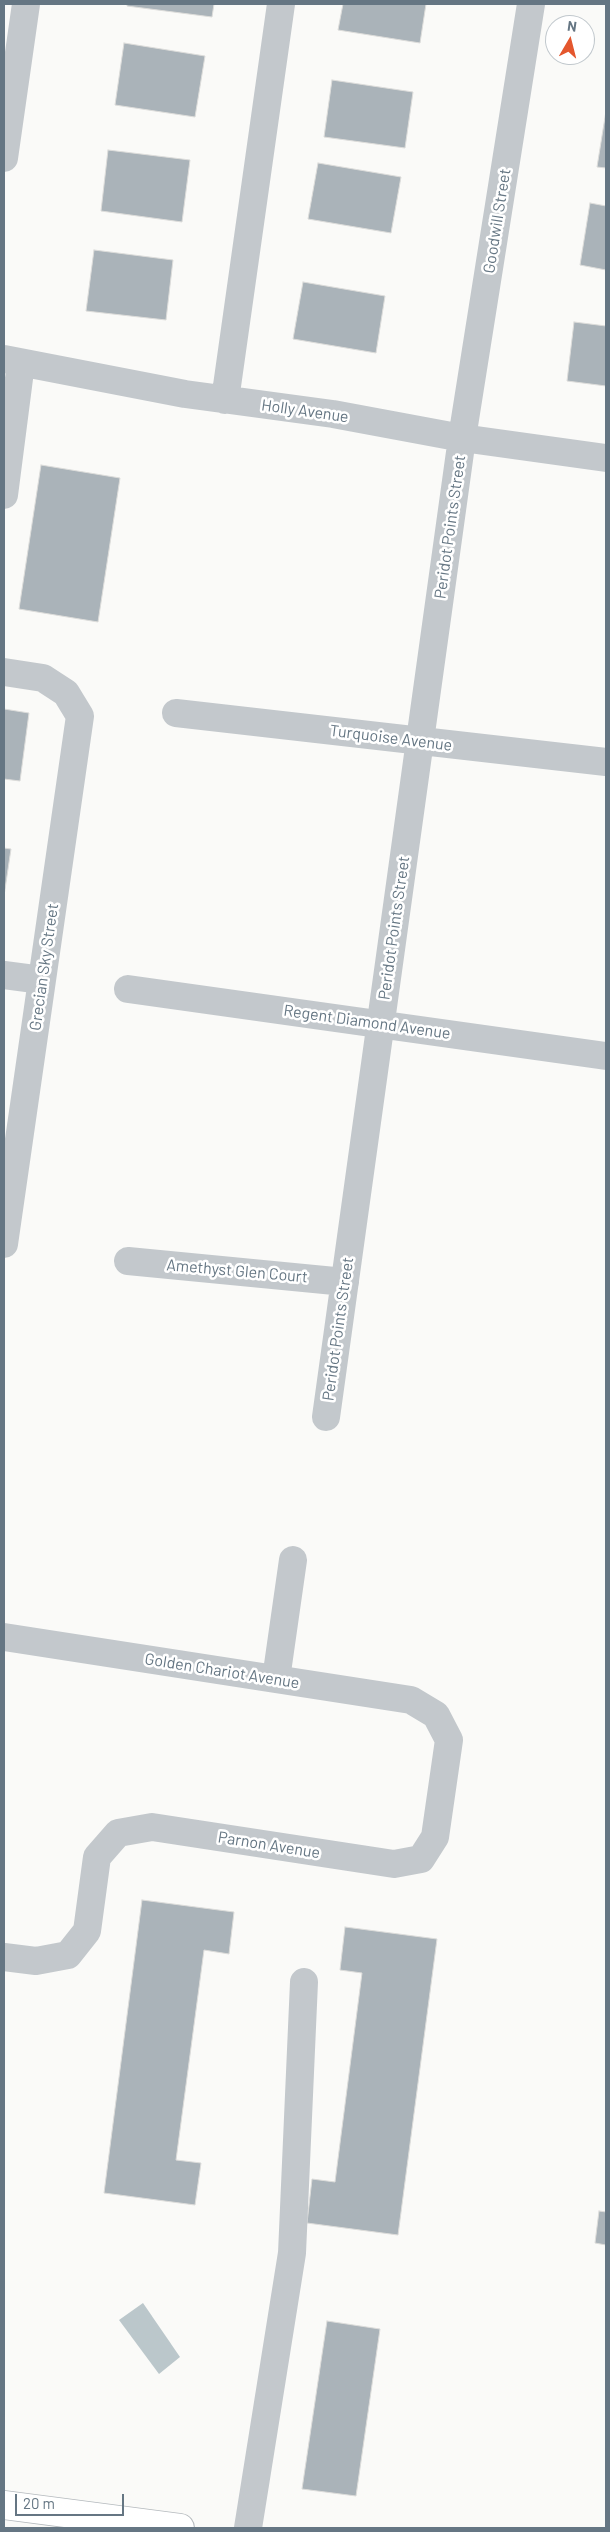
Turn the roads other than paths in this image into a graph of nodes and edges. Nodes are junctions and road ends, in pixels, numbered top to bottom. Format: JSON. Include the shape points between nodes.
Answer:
{"nodes":[{"id":1,"x":26,"y":4,"type":"edge"},
{"id":2,"x":281,"y":4,"type":"edge"},
{"id":3,"x":531,"y":4,"type":"edge"},
{"id":4,"x":4,"y":158,"type":"edge"},
{"id":5,"x":12,"y":361,"type":"edge"},
{"id":6,"x":225,"y":400,"type":"junction"},
{"id":7,"x":462,"y":438,"type":"junction"},
{"id":8,"x":606,"y":458,"type":"edge"},
{"id":9,"x":4,"y":495,"type":"edge"},
{"id":10,"x":4,"y":672,"type":"edge"},
{"id":11,"x":176,"y":713,"type":"dead end"},
{"id":12,"x":420,"y":741,"type":"junction"},
{"id":13,"x":606,"y":762,"type":"edge"},
{"id":14,"x":4,"y":975,"type":"edge"},
{"id":15,"x":42,"y":980,"type":"junction"},
{"id":16,"x":128,"y":989,"type":"dead end"},
{"id":17,"x":381,"y":1024,"type":"junction"},
{"id":18,"x":606,"y":1056,"type":"edge"},
{"id":19,"x":4,"y":1244,"type":"edge"},
{"id":20,"x":128,"y":1261,"type":"dead end"},
{"id":21,"x":345,"y":1282,"type":"junction"},
{"id":22,"x":326,"y":1417,"type":"dead end"},
{"id":23,"x":293,"y":1560,"type":"dead end"},
{"id":24,"x":4,"y":1637,"type":"edge"},
{"id":25,"x":276,"y":1679,"type":"junction"},
{"id":26,"x":421,"y":1860,"type":"joint"},
{"id":27,"x":4,"y":1957,"type":"edge"},
{"id":28,"x":304,"y":1982,"type":"dead end"},
{"id":29,"x":4,"y":2504,"type":"edge"},
{"id":30,"x":180,"y":2528,"type":"edge"},
{"id":31,"x":248,"y":2528,"type":"edge"}],
"edges":[{"from":1,"to":4,"type":"street"},
{"from":2,"to":6,"type":"street"},
{"from":3,"to":7,"type":"street","name":"Goodwill Street"},
{"from":5,"to":6,"type":"street","name":"Holly Avenue"},
{"from":5,"to":9,"type":"street"},
{"from":6,"to":7,"type":"street","name":"Holly Avenue","via":[[332,414]]},
{"from":7,"to":8,"type":"street","name":"Holly Avenue"},
{"from":7,"to":12,"type":"street","name":"Peridot Points Street"},
{"from":10,"to":15,"type":"street","name":"Grecian Sky Street","via":[[43,678],[66,693],[80,716]]},
{"from":11,"to":12,"type":"street","name":"Turquoise Avenue"},
{"from":12,"to":13,"type":"street","name":"Turquoise Avenue"},
{"from":12,"to":17,"type":"street","name":"Peridot Points Street"},
{"from":14,"to":15,"type":"street"},
{"from":15,"to":19,"type":"street","name":"Grecian Sky Street"},
{"from":16,"to":17,"type":"street","name":"Regent Diamond Avenue"},
{"from":17,"to":18,"type":"street","name":"Regent Diamond Avenue"},
{"from":17,"to":21,"type":"street","name":"Peridot Points Street"},
{"from":20,"to":21,"type":"street","name":"Amethyst Glen Court"},
{"from":21,"to":22,"type":"street","name":"Peridot Points Street"},
{"from":23,"to":25,"type":"street"},
{"from":24,"to":25,"type":"street","name":"Golden Chariot Avenue"},
{"from":25,"to":26,"type":"street","name":"Golden Chariot Avenue","via":[[411,1700],[436,1715],[449,1740],[435,1837]]},
{"from":26,"to":27,"type":"street","name":"Parnon Avenue","via":[[394,1864],[152,1827],[118,1833],[97,1857],[87,1931],[68,1955],[36,1961]]},
{"from":28,"to":31,"type":"street","via":[[292,2253]]},
{"from":29,"to":30,"type":"main road"}]}
